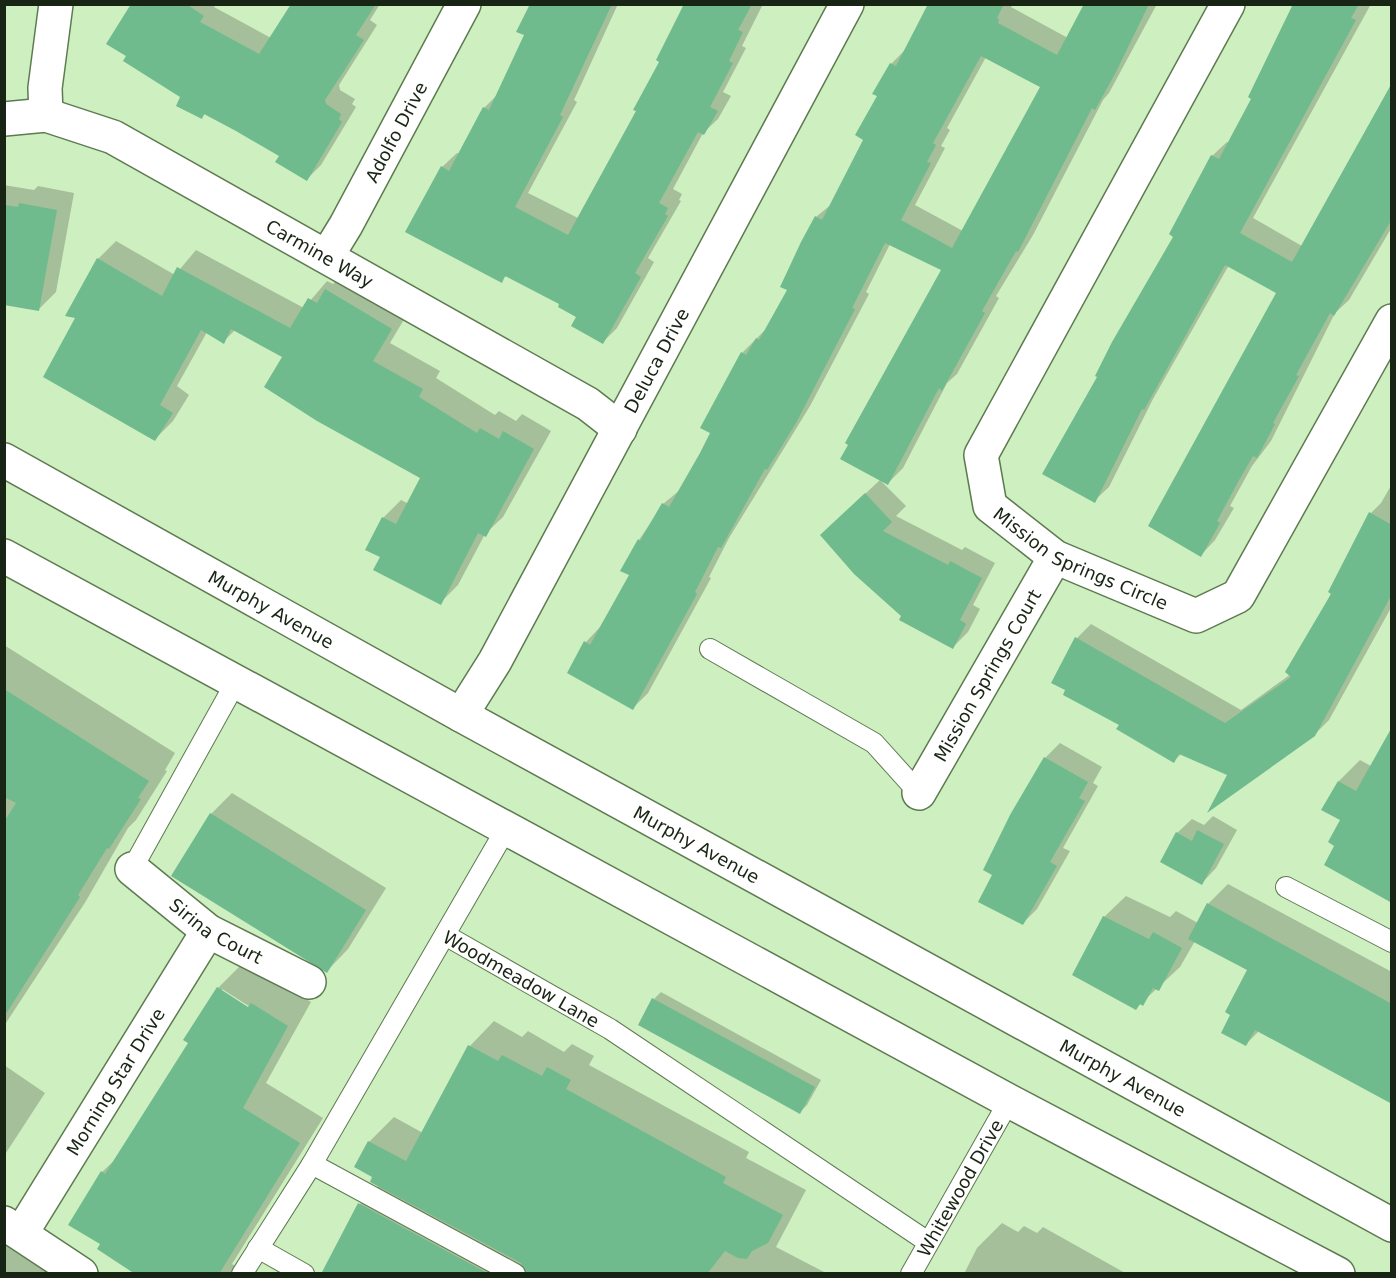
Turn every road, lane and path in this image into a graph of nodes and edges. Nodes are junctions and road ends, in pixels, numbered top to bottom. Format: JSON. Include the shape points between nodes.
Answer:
{"nodes":[{"id":1,"x":56,"y":4,"type":"edge"},
{"id":2,"x":464,"y":4,"type":"edge"},
{"id":3,"x":847,"y":4,"type":"edge"},
{"id":4,"x":1228,"y":4,"type":"edge"},
{"id":5,"x":46,"y":115,"type":"junction"},
{"id":6,"x":4,"y":119,"type":"edge"},
{"id":7,"x":327,"y":256,"type":"junction"},
{"id":8,"x":1392,"y":321,"type":"edge"},
{"id":9,"x":620,"y":429,"type":"junction"},
{"id":10,"x":4,"y":460,"type":"edge"},
{"id":11,"x":4,"y":556,"type":"edge"},
{"id":12,"x":1055,"y":557,"type":"junction"},
{"id":13,"x":710,"y":649,"type":"dead end"},
{"id":14,"x":237,"y":680,"type":"junction"},
{"id":15,"x":461,"y":715,"type":"junction"},
{"id":16,"x":919,"y":793,"type":"joint"},
{"id":17,"x":506,"y":829,"type":"junction"},
{"id":18,"x":132,"y":869,"type":"joint"},
{"id":19,"x":1286,"y":887,"type":"dead end"},
{"id":20,"x":208,"y":931,"type":"junction"},
{"id":21,"x":445,"y":935,"type":"junction"},
{"id":22,"x":1392,"y":942,"type":"edge"},
{"id":23,"x":309,"y":982,"type":"dead end"},
{"id":24,"x":1009,"y":1101,"type":"junction"},
{"id":25,"x":312,"y":1164,"type":"junction"},
{"id":26,"x":1392,"y":1225,"type":"edge"},
{"id":27,"x":13,"y":1227,"type":"edge"},
{"id":28,"x":928,"y":1242,"type":"junction"},
{"id":29,"x":258,"y":1248,"type":"junction"},
{"id":30,"x":81,"y":1274,"type":"edge"},
{"id":31,"x":242,"y":1274,"type":"edge"},
{"id":32,"x":304,"y":1274,"type":"edge"},
{"id":33,"x":515,"y":1274,"type":"edge"},
{"id":34,"x":911,"y":1274,"type":"edge"},
{"id":35,"x":1338,"y":1274,"type":"edge"}],
"edges":[{"from":1,"to":5,"type":"street","via":[[45,87]]},
{"from":2,"to":7,"type":"street","name":"Adolfo Drive"},
{"from":3,"to":9,"type":"street","name":"Deluca Drive"},
{"from":4,"to":12,"type":"street","name":"Mission Springs Circle","via":[[981,455],[990,506]]},
{"from":5,"to":6,"type":"street","name":"Carmine Way"},
{"from":5,"to":7,"type":"street","name":"Carmine Way","via":[[113,137]]},
{"from":7,"to":9,"type":"street","name":"Carmine Way","via":[[588,404]]},
{"from":8,"to":12,"type":"street","name":"Mission Springs Circle","via":[[1238,596],[1196,616]]},
{"from":9,"to":15,"type":"street","name":"Deluca Drive","via":[[495,661]]},
{"from":10,"to":15,"type":"street","name":"Murphy Avenue"},
{"from":11,"to":14,"type":"street"},
{"from":12,"to":16,"type":"street","name":"Mission Springs Court"},
{"from":13,"to":16,"type":"lane","via":[[874,743]]},
{"from":14,"to":17,"type":"street"},
{"from":14,"to":18,"type":"lane"},
{"from":15,"to":26,"type":"street","name":"Murphy Avenue"},
{"from":17,"to":21,"type":"lane"},
{"from":17,"to":24,"type":"street"},
{"from":18,"to":20,"type":"street","name":"Sirina Court"},
{"from":19,"to":22,"type":"lane"},
{"from":20,"to":23,"type":"street","name":"Sirina Court"},
{"from":20,"to":27,"type":"street","name":"Morning Star Drive"},
{"from":21,"to":25,"type":"lane","name":"Woodmeadow Lane"},
{"from":21,"to":28,"type":"lane","name":"Woodmeadow Lane","via":[[610,1029]]},
{"from":24,"to":28,"type":"lane","name":"Whitewood Drive"},
{"from":24,"to":35,"type":"street"},
{"from":25,"to":29,"type":"lane","name":"Woodmeadow Lane"},
{"from":25,"to":33,"type":"lane"},
{"from":27,"to":30,"type":"street"},
{"from":28,"to":34,"type":"lane","name":"Whitewood Drive"},
{"from":29,"to":31,"type":"lane","name":"Woodmeadow Lane"},
{"from":29,"to":32,"type":"lane"}]}
